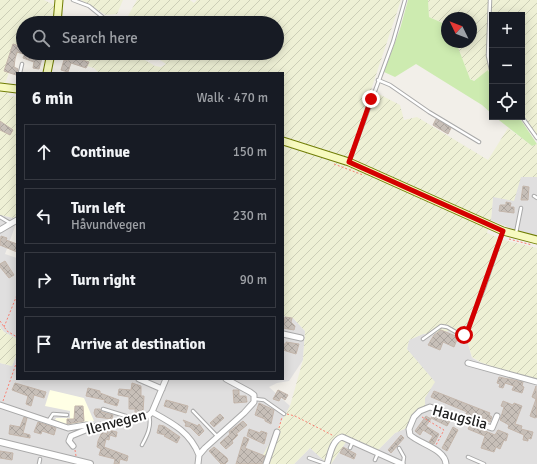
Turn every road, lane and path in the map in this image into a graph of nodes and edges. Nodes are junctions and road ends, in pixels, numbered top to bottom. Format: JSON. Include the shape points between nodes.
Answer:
{"nodes":[{"id":1,"x":59,"y":0,"type":"edge"},
{"id":2,"x":73,"y":0,"type":"edge"},
{"id":3,"x":405,"y":0,"type":"edge"},
{"id":4,"x":490,"y":0,"type":"edge"},
{"id":5,"x":58,"y":16,"type":"edge"},
{"id":6,"x":101,"y":16,"type":"edge"},
{"id":7,"x":49,"y":60,"type":"edge"},
{"id":8,"x":489,"y":60,"type":"edge"},
{"id":9,"x":22,"y":64,"type":"dead end"},
{"id":10,"x":20,"y":72,"type":"edge"},
{"id":11,"x":46,"y":72,"type":"edge"},
{"id":12,"x":378,"y":80,"type":"junction"},
{"id":13,"x":0,"y":87,"type":"edge"},
{"id":14,"x":16,"y":88,"type":"edge"},
{"id":15,"x":524,"y":120,"type":"edge"},
{"id":16,"x":537,"y":138,"type":"edge"},
{"id":17,"x":284,"y":140,"type":"edge"},
{"id":18,"x":479,"y":142,"type":"dead end"},
{"id":19,"x":329,"y":162,"type":"dead end"},
{"id":20,"x":349,"y":162,"type":"junction"},
{"id":21,"x":366,"y":176,"type":"dead end"},
{"id":22,"x":521,"y":208,"type":"dead end"},
{"id":23,"x":0,"y":217,"type":"edge"},
{"id":24,"x":16,"y":221,"type":"edge"},
{"id":25,"x":10,"y":224,"type":"junction"},
{"id":26,"x":0,"y":230,"type":"edge"},
{"id":27,"x":502,"y":234,"type":"junction"},
{"id":28,"x":516,"y":235,"type":"junction"},
{"id":29,"x":537,"y":240,"type":"edge"},
{"id":30,"x":537,"y":246,"type":"edge"},
{"id":31,"x":16,"y":298,"type":"edge"},
{"id":32,"x":0,"y":321,"type":"edge"},
{"id":33,"x":4,"y":328,"type":"junction"},
{"id":34,"x":284,"y":334,"type":"edge"},
{"id":35,"x":16,"y":336,"type":"edge"},
{"id":36,"x":301,"y":338,"type":"dead end"},
{"id":37,"x":424,"y":339,"type":"dead end"},
{"id":38,"x":468,"y":363,"type":"dead end"},
{"id":39,"x":16,"y":364,"type":"edge"},
{"id":40,"x":142,"y":380,"type":"edge"},
{"id":41,"x":166,"y":380,"type":"edge"},
{"id":42,"x":228,"y":380,"type":"edge"},
{"id":43,"x":537,"y":382,"type":"edge"},
{"id":44,"x":162,"y":389,"type":"junction"},
{"id":45,"x":255,"y":399,"type":"junction"},
{"id":46,"x":1,"y":405,"type":"edge"},
{"id":47,"x":103,"y":409,"type":"dead end"},
{"id":48,"x":193,"y":411,"type":"dead end"},
{"id":49,"x":151,"y":414,"type":"junction"},
{"id":50,"x":284,"y":414,"type":"junction"},
{"id":51,"x":417,"y":414,"type":"junction"},
{"id":52,"x":67,"y":415,"type":"dead end"},
{"id":53,"x":497,"y":416,"type":"dead end"},
{"id":54,"x":134,"y":419,"type":"junction"},
{"id":55,"x":49,"y":420,"type":"junction"},
{"id":56,"x":93,"y":427,"type":"junction"},
{"id":57,"x":278,"y":432,"type":"joint"},
{"id":58,"x":217,"y":436,"type":"junction"},
{"id":59,"x":338,"y":438,"type":"junction"},
{"id":60,"x":353,"y":441,"type":"junction"},
{"id":61,"x":0,"y":442,"type":"edge"},
{"id":62,"x":142,"y":445,"type":"dead end"},
{"id":63,"x":73,"y":446,"type":"joint"},
{"id":64,"x":350,"y":448,"type":"dead end"},
{"id":65,"x":399,"y":448,"type":"dead end"},
{"id":66,"x":434,"y":449,"type":"junction"},
{"id":67,"x":378,"y":453,"type":"junction"},
{"id":68,"x":199,"y":455,"type":"junction"},
{"id":69,"x":468,"y":457,"type":"dead end"},
{"id":70,"x":309,"y":458,"type":"dead end"},
{"id":71,"x":40,"y":459,"type":"dead end"},
{"id":72,"x":76,"y":460,"type":"junction"},
{"id":73,"x":375,"y":460,"type":"dead end"},
{"id":74,"x":64,"y":461,"type":"edge"},
{"id":75,"x":39,"y":464,"type":"edge"},
{"id":76,"x":90,"y":464,"type":"edge"},
{"id":77,"x":198,"y":464,"type":"edge"},
{"id":78,"x":266,"y":464,"type":"edge"},
{"id":79,"x":327,"y":464,"type":"edge"},
{"id":80,"x":402,"y":464,"type":"edge"},
{"id":81,"x":446,"y":464,"type":"edge"},
{"id":82,"x":484,"y":464,"type":"edge"}],
"edges":[{"from":1,"to":5,"type":"main road"},
{"from":2,"to":6,"type":"lane","via":[[89,6]]},
{"from":3,"to":12,"type":"lane","via":[[398,28]]},
{"from":4,"to":8,"type":"lane"},
{"from":7,"to":11,"type":"main road"},
{"from":9,"to":10,"type":"lane"},
{"from":12,"to":18,"type":"lane","via":[[390,85]]},
{"from":12,"to":20,"type":"lane"},
{"from":13,"to":14,"type":"main road"},
{"from":15,"to":16,"type":"lane"},
{"from":17,"to":20,"type":"main road"},
{"from":19,"to":21,"type":"path"},
{"from":20,"to":27,"type":"main road"},
{"from":22,"to":28,"type":"lane"},
{"from":23,"to":25,"type":"lane"},
{"from":24,"to":25,"type":"street"},
{"from":25,"to":26,"type":"street"},
{"from":27,"to":28,"type":"main road"},
{"from":27,"to":30,"type":"path"},
{"from":27,"to":37,"type":"lane","via":[[466,333],[462,335],[441,326]]},
{"from":28,"to":29,"type":"main road"},
{"from":31,"to":33,"type":"path"},
{"from":32,"to":33,"type":"path"},
{"from":33,"to":35,"type":"path"},
{"from":34,"to":36,"type":"street"},
{"from":38,"to":43,"type":"street"},
{"from":39,"to":46,"type":"path"},
{"from":40,"to":44,"type":"street"},
{"from":41,"to":44,"type":"street","name":"Ilenvegen"},
{"from":42,"to":45,"type":"street","via":[[250,392]]},
{"from":44,"to":49,"type":"street","name":"Ilenvegen"},
{"from":45,"to":50,"type":"lane","via":[[264,400]]},
{"from":45,"to":58,"type":"street","via":[[252,406]]},
{"from":46,"to":55,"type":"street"},
{"from":47,"to":54,"type":"lane","via":[[126,414]]},
{"from":48,"to":58,"type":"lane"},
{"from":49,"to":54,"type":"street","name":"Ilenvegen"},
{"from":49,"to":62,"type":"lane"},
{"from":49,"to":68,"type":"street","via":[[186,434],[195,444]]},
{"from":50,"to":57,"type":"path"},
{"from":50,"to":59,"type":"path","via":[[295,416]]},
{"from":51,"to":53,"type":"street","name":"Haugslia","via":[[430,407],[492,428]]},
{"from":51,"to":66,"type":"street","name":"Haugslia","via":[[409,429],[410,435]]},
{"from":51,"to":66,"type":"path","via":[[444,430]]},
{"from":52,"to":55,"type":"lane","via":[[53,414]]},
{"from":54,"to":56,"type":"street","name":"Ilenvegen"},
{"from":55,"to":56,"type":"street","via":[[68,428],[86,425]]},
{"from":56,"to":63,"type":"street","name":"Ilenvegen","via":[[71,436]]},
{"from":57,"to":78,"type":"street"},
{"from":58,"to":68,"type":"street"},
{"from":59,"to":60,"type":"street"},
{"from":59,"to":79,"type":"street"},
{"from":60,"to":64,"type":"lane"},
{"from":60,"to":67,"type":"street"},
{"from":61,"to":74,"type":"street"},
{"from":63,"to":72,"type":"path","name":"Ilenvegen"},
{"from":65,"to":80,"type":"lane","via":[[404,457]]},
{"from":66,"to":81,"type":"street","name":"Haugslia","via":[[442,454]]},
{"from":67,"to":73,"type":"lane"},
{"from":67,"to":80,"type":"street"},
{"from":68,"to":77,"type":"street"},
{"from":69,"to":82,"type":"lane"},
{"from":70,"to":79,"type":"lane"},
{"from":71,"to":75,"type":"lane"},
{"from":72,"to":74,"type":"street"},
{"from":72,"to":76,"type":"street"}]}
